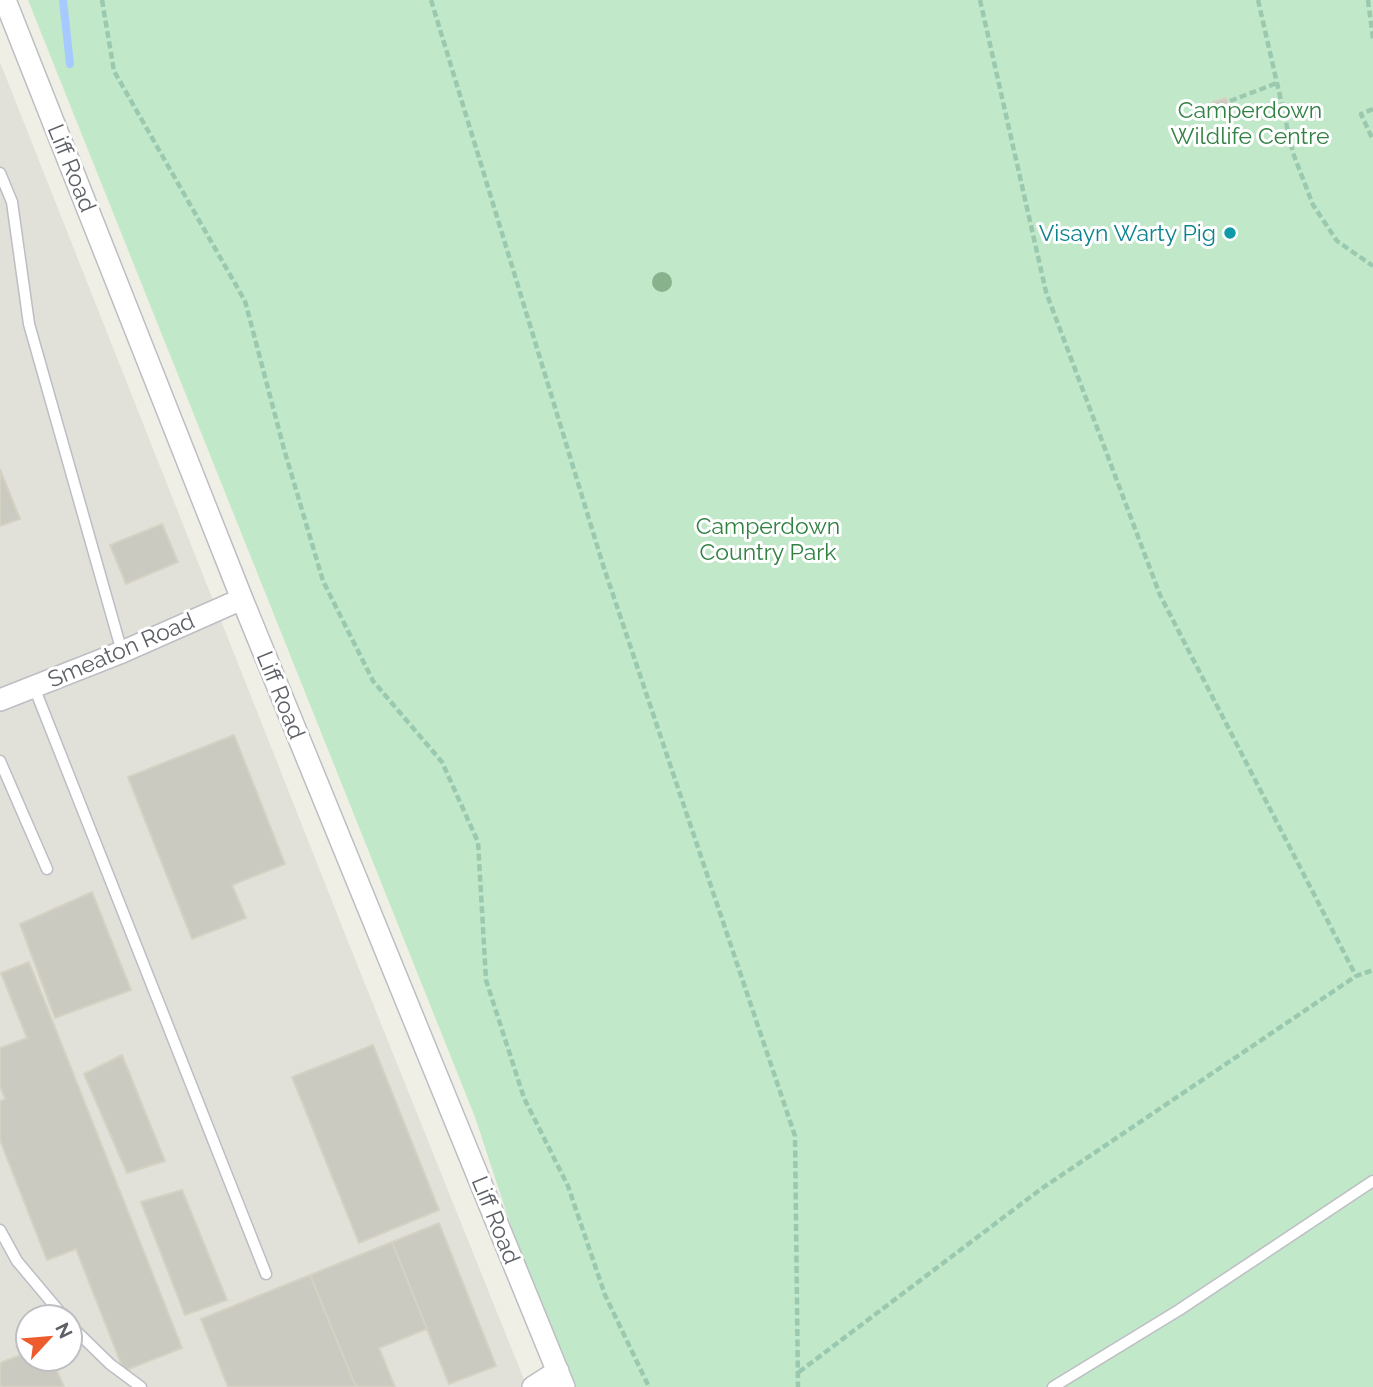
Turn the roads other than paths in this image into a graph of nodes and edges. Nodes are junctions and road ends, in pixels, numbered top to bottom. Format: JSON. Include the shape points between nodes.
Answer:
{"nodes":[{"id":1,"x":5,"y":0,"type":"edge"},
{"id":2,"x":0,"y":173,"type":"edge"},
{"id":3,"x":242,"y":599,"type":"junction"},
{"id":4,"x":122,"y":652,"type":"junction"},
{"id":5,"x":34,"y":687,"type":"junction"},
{"id":6,"x":0,"y":700,"type":"edge"},
{"id":7,"x":0,"y":761,"type":"edge"},
{"id":8,"x":47,"y":869,"type":"dead end"},
{"id":9,"x":1373,"y":1181,"type":"edge"},
{"id":10,"x":0,"y":1230,"type":"edge"},
{"id":11,"x":265,"y":1274,"type":"dead end"},
{"id":12,"x":52,"y":1303,"type":"edge"},
{"id":13,"x":84,"y":1339,"type":"edge"},
{"id":14,"x":561,"y":1379,"type":"edge"},
{"id":15,"x":141,"y":1387,"type":"edge"},
{"id":16,"x":533,"y":1387,"type":"edge"},
{"id":17,"x":1053,"y":1387,"type":"edge"}],
"edges":[{"from":1,"to":3,"type":"street","name":"Liff Road"},
{"from":2,"to":4,"type":"lane","via":[[12,202],[29,324]]},
{"from":3,"to":4,"type":"street","name":"Smeaton Road"},
{"from":3,"to":14,"type":"street","name":"Liff Road"},
{"from":4,"to":5,"type":"street","name":"Smeaton Road"},
{"from":5,"to":6,"type":"street","name":"Smeaton Road"},
{"from":5,"to":11,"type":"lane"},
{"from":7,"to":8,"type":"lane"},
{"from":9,"to":17,"type":"lane"},
{"from":10,"to":12,"type":"lane"},
{"from":13,"to":15,"type":"lane"},
{"from":14,"to":16,"type":"street"}]}
